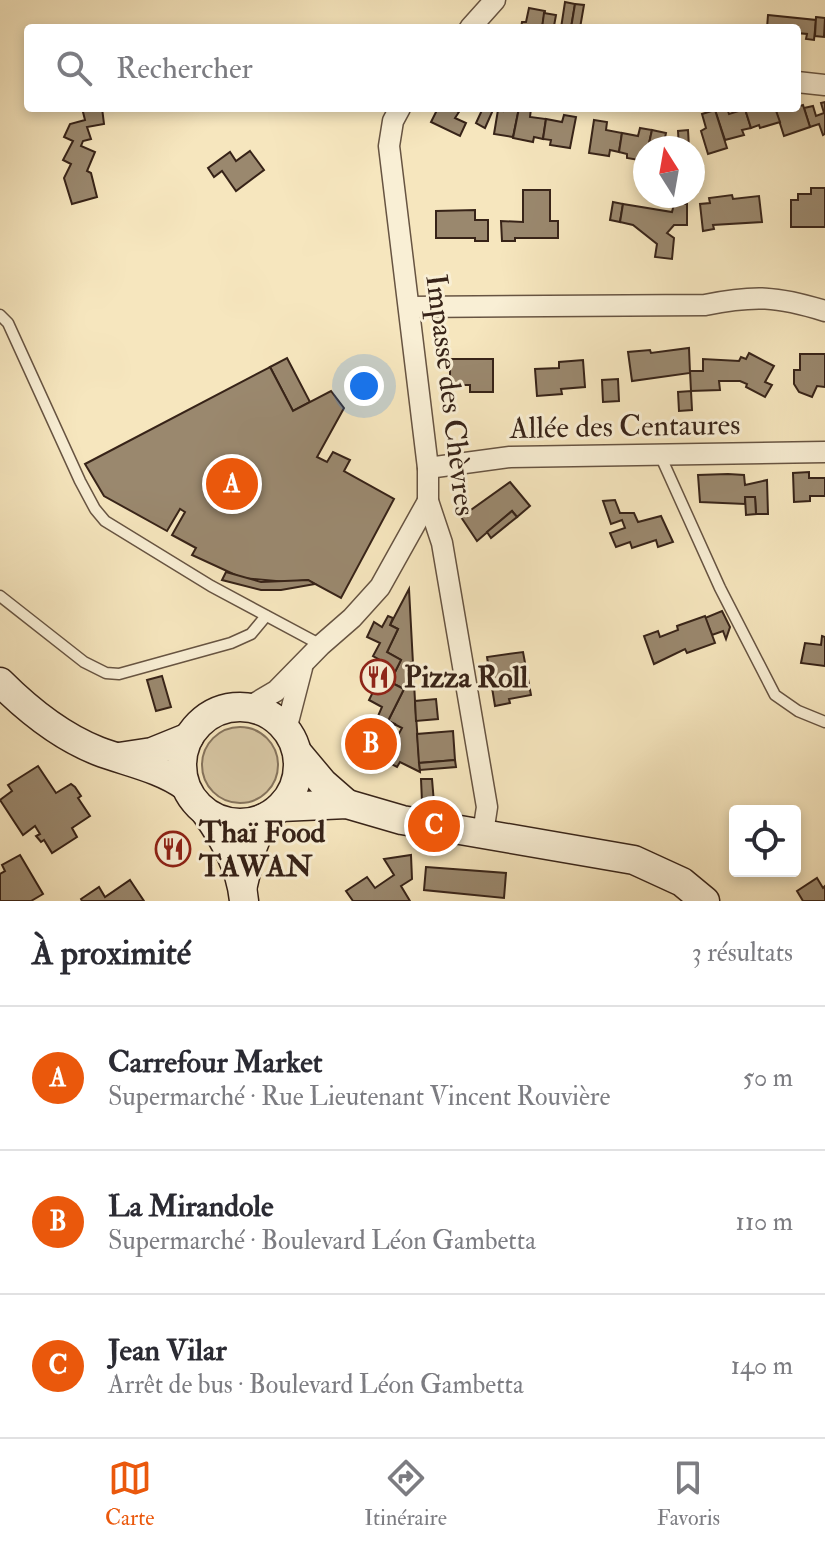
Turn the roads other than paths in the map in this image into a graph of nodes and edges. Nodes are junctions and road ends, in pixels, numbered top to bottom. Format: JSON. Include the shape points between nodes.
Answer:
{"nodes":[{"id":1,"x":493,"y":3,"type":"edge"},
{"id":2,"x":474,"y":24,"type":"edge"},
{"id":3,"x":801,"y":82,"type":"edge"},
{"id":4,"x":825,"y":85,"type":"edge"},
{"id":5,"x":398,"y":112,"type":"edge"},
{"id":6,"x":409,"y":307,"type":"junction"},
{"id":7,"x":825,"y":311,"type":"edge"},
{"id":8,"x":0,"y":315,"type":"edge"},
{"id":9,"x":825,"y":452,"type":"edge"},
{"id":10,"x":660,"y":455,"type":"junction"},
{"id":11,"x":428,"y":468,"type":"junction"},
{"id":12,"x":428,"y":501,"type":"junction"},
{"id":13,"x":0,"y":596,"type":"edge"},
{"id":14,"x":266,"y":616,"type":"junction"},
{"id":15,"x":321,"y":645,"type":"junction"},
{"id":16,"x":303,"y":665,"type":"junction"},
{"id":17,"x":0,"y":682,"type":"edge"},
{"id":18,"x":247,"y":708,"type":"junction"},
{"id":19,"x":825,"y":722,"type":"edge"},
{"id":20,"x":189,"y":737,"type":"junction"},
{"id":21,"x":291,"y":741,"type":"junction"},
{"id":22,"x":119,"y":757,"type":"junction"},
{"id":23,"x":185,"y":786,"type":"junction"},
{"id":24,"x":347,"y":804,"type":"junction"},
{"id":25,"x":206,"y":813,"type":"junction"},
{"id":26,"x":272,"y":813,"type":"junction"},
{"id":27,"x":483,"y":833,"type":"junction"},
{"id":28,"x":243,"y":893,"type":"edge"},
{"id":29,"x":705,"y":901,"type":"edge"}],
"edges":[{"from":1,"to":2,"type":"street"},
{"from":3,"to":4,"type":"street"},
{"from":5,"to":6,"type":"street","name":"Impasse des Chèvres","via":[[389,146]]},
{"from":6,"to":7,"type":"street","via":[[705,305],[750,297]]},
{"from":6,"to":11,"type":"street","name":"Impasse des Chèvres"},
{"from":8,"to":14,"type":"lane","via":[[95,509],[122,533]]},
{"from":9,"to":10,"type":"street","name":"Allée des Centaures"},
{"from":10,"to":11,"type":"street","name":"Allée des Centaures","via":[[510,457]]},
{"from":10,"to":19,"type":"lane","via":[[775,695]]},
{"from":11,"to":12,"type":"street","name":"Impasse des Chèvres"},
{"from":12,"to":15,"type":"street","via":[[380,587]]},
{"from":12,"to":27,"type":"street","name":"Impasse des Chèvres","via":[[442,543],[487,807]]},
{"from":13,"to":14,"type":"lane","via":[[96,670],[119,674],[231,643],[251,634]]},
{"from":14,"to":15,"type":"lane"},
{"from":15,"to":16,"type":"street"},
{"from":16,"to":18,"type":"street","via":[[276,691]]},
{"from":16,"to":21,"type":"street"},
{"from":17,"to":22,"type":"street","via":[[69,737]]},
{"from":18,"to":20,"type":"street","via":[[214,713]]},
{"from":18,"to":21,"type":"street","via":[[269,715]]},
{"from":20,"to":22,"type":"street","via":[[152,752]]},
{"from":20,"to":23,"type":"street","via":[[182,761]]},
{"from":21,"to":24,"type":"street"},
{"from":21,"to":26,"type":"street","via":[[296,782]]},
{"from":22,"to":23,"type":"street"},
{"from":23,"to":25,"type":"street"},
{"from":24,"to":26,"type":"street"},
{"from":24,"to":27,"type":"street","via":[[402,820]]},
{"from":25,"to":26,"type":"street","via":[[234,823]]},
{"from":25,"to":28,"type":"street","via":[[225,842]]},
{"from":26,"to":28,"type":"street","via":[[247,862]]},
{"from":27,"to":29,"type":"street","via":[[634,860],[682,882]]}]}
